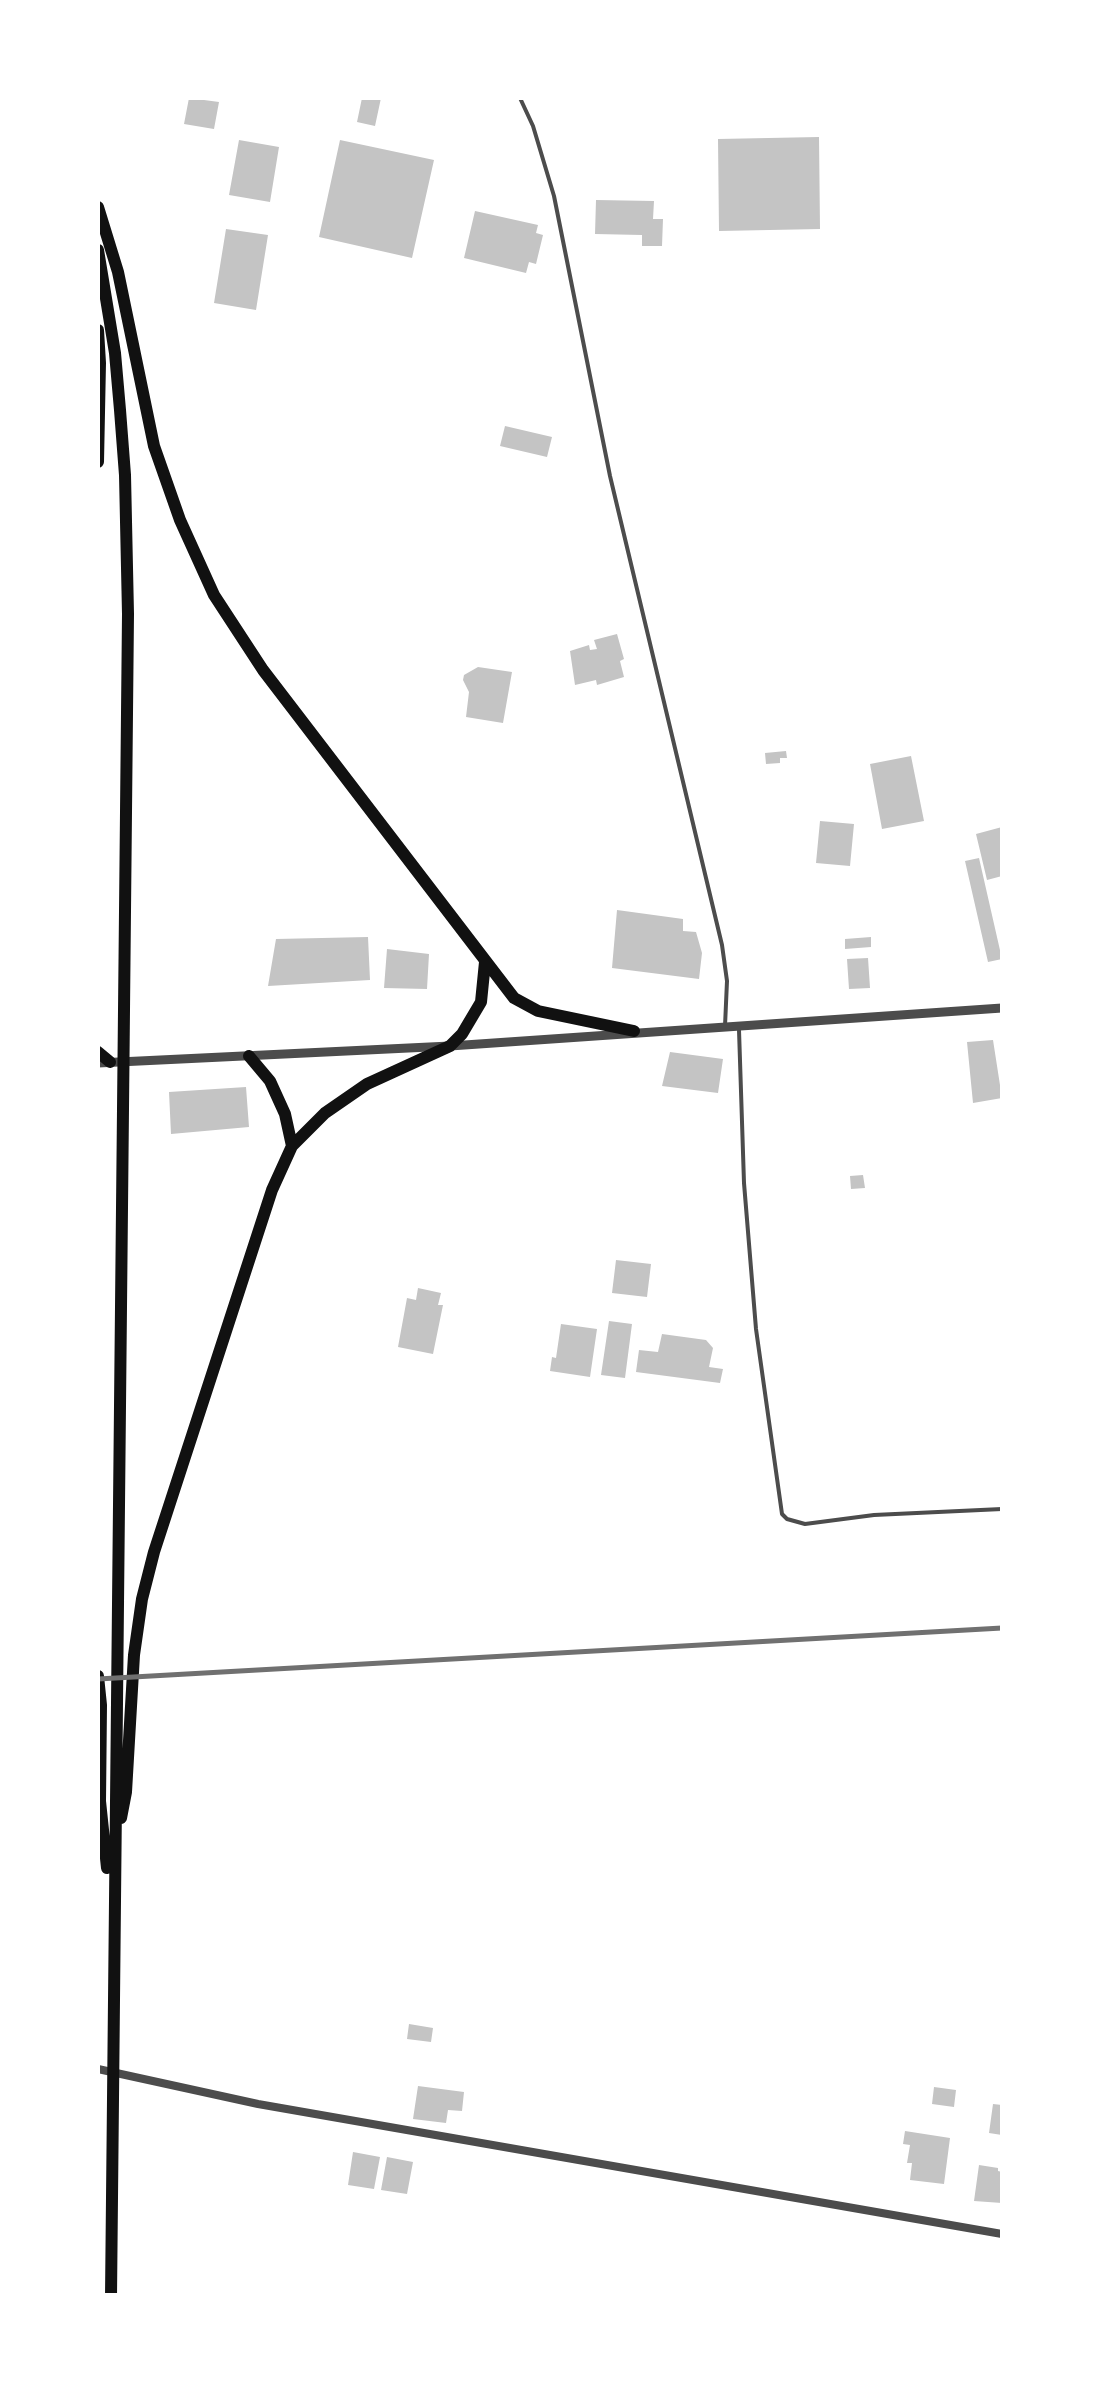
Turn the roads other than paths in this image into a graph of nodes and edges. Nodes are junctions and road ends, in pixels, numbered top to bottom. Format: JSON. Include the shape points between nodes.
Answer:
{"nodes":[{"id":1,"x":520,"y":98,"type":"edge"},
{"id":2,"x":98,"y":208,"type":"edge"},
{"id":3,"x":98,"y":250,"type":"edge"},
{"id":4,"x":98,"y":330,"type":"edge"},
{"id":5,"x":98,"y":462,"type":"edge"},
{"id":6,"x":485,"y":962,"type":"junction"},
{"id":7,"x":1002,"y":1008,"type":"edge"},
{"id":8,"x":738,"y":1025,"type":"junction"},
{"id":9,"x":726,"y":1026,"type":"junction"},
{"id":10,"x":634,"y":1031,"type":"junction"},
{"id":11,"x":450,"y":1046,"type":"junction"},
{"id":12,"x":98,"y":1052,"type":"edge"},
{"id":13,"x":249,"y":1056,"type":"junction"},
{"id":14,"x":104,"y":1063,"type":"edge"},
{"id":15,"x":292,"y":1146,"type":"junction"},
{"id":16,"x":1002,"y":1509,"type":"edge"},
{"id":17,"x":98,"y":1676,"type":"edge"},
{"id":18,"x":116,"y":1705,"type":"junction"},
{"id":19,"x":114,"y":1936,"type":"junction"},
{"id":20,"x":98,"y":2070,"type":"edge"},
{"id":21,"x":1002,"y":2234,"type":"edge"},
{"id":22,"x":110,"y":2296,"type":"edge"}],
"edges":[{"from":1,"to":9,"type":"lane","via":[[554,196],[610,476],[722,945]]},
{"from":2,"to":6,"type":"highway","via":[[154,446],[214,594],[263,670]]},
{"from":3,"to":18,"type":"highway","via":[[115,352],[128,614]]},
{"from":4,"to":5,"type":"highway"},
{"from":6,"to":10,"type":"highway","via":[[514,998],[538,1011]]},
{"from":6,"to":11,"type":"highway","via":[[474,1020]]},
{"from":7,"to":8,"type":"street"},
{"from":8,"to":9,"type":"street"},
{"from":8,"to":16,"type":"lane","via":[[756,1329],[782,1514],[806,1524]]},
{"from":9,"to":10,"type":"street"},
{"from":10,"to":11,"type":"street"},
{"from":11,"to":13,"type":"street"},
{"from":11,"to":15,"type":"highway","via":[[367,1084]]},
{"from":12,"to":14,"type":"highway"},
{"from":13,"to":14,"type":"street"},
{"from":13,"to":15,"type":"highway","via":[[270,1081]]},
{"from":15,"to":18,"type":"highway","via":[[243,1274],[154,1552],[134,1655]]},
{"from":17,"to":18,"type":"highway"},
{"from":18,"to":19,"type":"highway"},
{"from":18,"to":19,"type":"highway","via":[[100,1801]]},
{"from":19,"to":22,"type":"highway"},
{"from":20,"to":21,"type":"street"}]}
